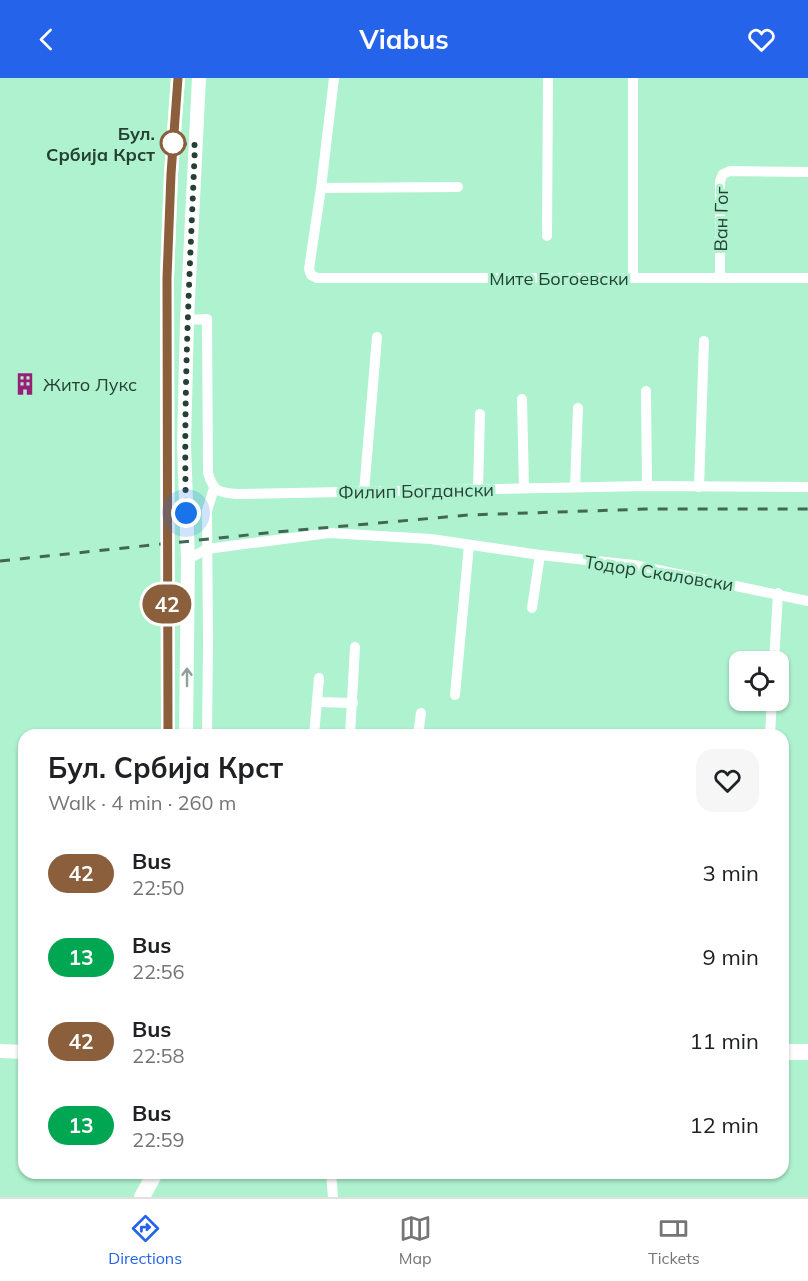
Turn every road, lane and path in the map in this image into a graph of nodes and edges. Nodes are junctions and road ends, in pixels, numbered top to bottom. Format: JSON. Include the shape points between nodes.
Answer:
{"nodes":[{"id":1,"x":171,"y":78,"type":"edge"},
{"id":2,"x":178,"y":78,"type":"edge"},
{"id":3,"x":199,"y":78,"type":"edge"},
{"id":4,"x":207,"y":78,"type":"edge"},
{"id":5,"x":334,"y":78,"type":"edge"},
{"id":6,"x":548,"y":78,"type":"edge"},
{"id":7,"x":633,"y":78,"type":"edge"},
{"id":8,"x":176,"y":99,"type":"junction"},
{"id":9,"x":197,"y":101,"type":"junction"},
{"id":10,"x":808,"y":172,"type":"edge"},
{"id":11,"x":458,"y":187,"type":"dead end"},
{"id":12,"x":321,"y":188,"type":"junction"},
{"id":13,"x":547,"y":236,"type":"dead end"},
{"id":14,"x":633,"y":278,"type":"junction"},
{"id":15,"x":720,"y":278,"type":"junction"},
{"id":16,"x":808,"y":278,"type":"edge"},
{"id":17,"x":187,"y":320,"type":"junction"},
{"id":18,"x":377,"y":337,"type":"dead end"},
{"id":19,"x":704,"y":341,"type":"dead end"},
{"id":20,"x":646,"y":391,"type":"dead end"},
{"id":21,"x":522,"y":399,"type":"dead end"},
{"id":22,"x":578,"y":408,"type":"dead end"},
{"id":23,"x":480,"y":414,"type":"dead end"},
{"id":24,"x":648,"y":486,"type":"junction"},
{"id":25,"x":575,"y":487,"type":"junction"},
{"id":26,"x":699,"y":487,"type":"junction"},
{"id":27,"x":808,"y":487,"type":"edge"},
{"id":28,"x":214,"y":488,"type":"junction"},
{"id":29,"x":524,"y":488,"type":"junction"},
{"id":30,"x":478,"y":489,"type":"junction"},
{"id":31,"x":364,"y":492,"type":"junction"},
{"id":32,"x":469,"y":545,"type":"junction"},
{"id":33,"x":207,"y":549,"type":"junction"},
{"id":34,"x":540,"y":555,"type":"junction"},
{"id":35,"x":188,"y":559,"type":"junction"},
{"id":36,"x":778,"y":593,"type":"junction"},
{"id":37,"x":808,"y":601,"type":"edge"},
{"id":38,"x":532,"y":608,"type":"dead end"},
{"id":39,"x":355,"y":647,"type":"dead end"},
{"id":40,"x":775,"y":651,"type":"edge"},
{"id":41,"x":319,"y":678,"type":"dead end"},
{"id":42,"x":455,"y":695,"type":"dead end"},
{"id":43,"x":318,"y":702,"type":"junction"},
{"id":44,"x":353,"y":703,"type":"junction"},
{"id":45,"x":771,"y":711,"type":"edge"},
{"id":46,"x":421,"y":713,"type":"dead end"},
{"id":47,"x":168,"y":729,"type":"edge"},
{"id":48,"x":186,"y":729,"type":"edge"},
{"id":49,"x":207,"y":729,"type":"edge"},
{"id":50,"x":315,"y":729,"type":"edge"},
{"id":51,"x":351,"y":729,"type":"edge"},
{"id":52,"x":419,"y":729,"type":"edge"},
{"id":53,"x":770,"y":729,"type":"edge"},
{"id":54,"x":2,"y":1052,"type":"edge"},
{"id":55,"x":18,"y":1052,"type":"edge"},
{"id":56,"x":789,"y":1052,"type":"edge"},
{"id":57,"x":808,"y":1052,"type":"edge"},
{"id":58,"x":152,"y":1179,"type":"edge"},
{"id":59,"x":332,"y":1179,"type":"edge"},
{"id":60,"x":142,"y":1197,"type":"edge"},
{"id":61,"x":333,"y":1197,"type":"edge"}],
"edges":[{"from":1,"to":8,"type":"street"},
{"from":2,"to":8,"type":"street"},
{"from":3,"to":9,"type":"street"},
{"from":4,"to":9,"type":"street"},
{"from":5,"to":12,"type":"street"},
{"from":6,"to":13,"type":"street"},
{"from":7,"to":14,"type":"street"},
{"from":8,"to":47,"type":"street","via":[[167,278]]},
{"from":9,"to":17,"type":"street"},
{"from":10,"to":15,"type":"street","name":"Ван Гог","via":[[723,174]]},
{"from":11,"to":12,"type":"street"},
{"from":12,"to":14,"type":"street","name":"Мите Богоевски","via":[[309,269],[317,278]]},
{"from":14,"to":15,"type":"street","name":"Мите Богоевски"},
{"from":15,"to":16,"type":"street","name":"Мите Богоевски"},
{"from":17,"to":28,"type":"street","via":[[207,319],[207,458]]},
{"from":17,"to":35,"type":"street","via":[[184,445]]},
{"from":18,"to":31,"type":"street"},
{"from":19,"to":26,"type":"street"},
{"from":20,"to":24,"type":"street"},
{"from":21,"to":29,"type":"street"},
{"from":22,"to":25,"type":"street"},
{"from":23,"to":30,"type":"street"},
{"from":24,"to":25,"type":"street","name":"Филип Богдански"},
{"from":24,"to":26,"type":"street","name":"Филип Богдански"},
{"from":25,"to":29,"type":"street","name":"Филип Богдански"},
{"from":26,"to":27,"type":"street","name":"Филип Богдански"},
{"from":28,"to":31,"type":"street","name":"Филип Богдански","via":[[237,494]]},
{"from":28,"to":33,"type":"street","via":[[207,511]]},
{"from":29,"to":30,"type":"street","name":"Филип Богдански"},
{"from":30,"to":31,"type":"street","name":"Филип Богдански"},
{"from":32,"to":33,"type":"street","name":"Тодор Скаловски","via":[[431,539],[329,534]]},
{"from":32,"to":34,"type":"street","name":"Тодор Скаловски"},
{"from":32,"to":42,"type":"street"},
{"from":33,"to":35,"type":"street"},
{"from":33,"to":49,"type":"street"},
{"from":34,"to":36,"type":"street","name":"Тодор Скаловски","via":[[634,565]]},
{"from":34,"to":38,"type":"street"},
{"from":48,"to":35,"type":"street","one_way":true},
{"from":36,"to":37,"type":"street","name":"Тодор Скаловски"},
{"from":36,"to":40,"type":"street"},
{"from":39,"to":44,"type":"street"},
{"from":41,"to":43,"type":"street"},
{"from":43,"to":44,"type":"street"},
{"from":43,"to":50,"type":"street"},
{"from":44,"to":51,"type":"street"},
{"from":45,"to":53,"type":"street"},
{"from":46,"to":52,"type":"street"},
{"from":54,"to":55,"type":"street"},
{"from":56,"to":57,"type":"main road"},
{"from":58,"to":60,"type":"main road"},
{"from":59,"to":61,"type":"street"}]}
